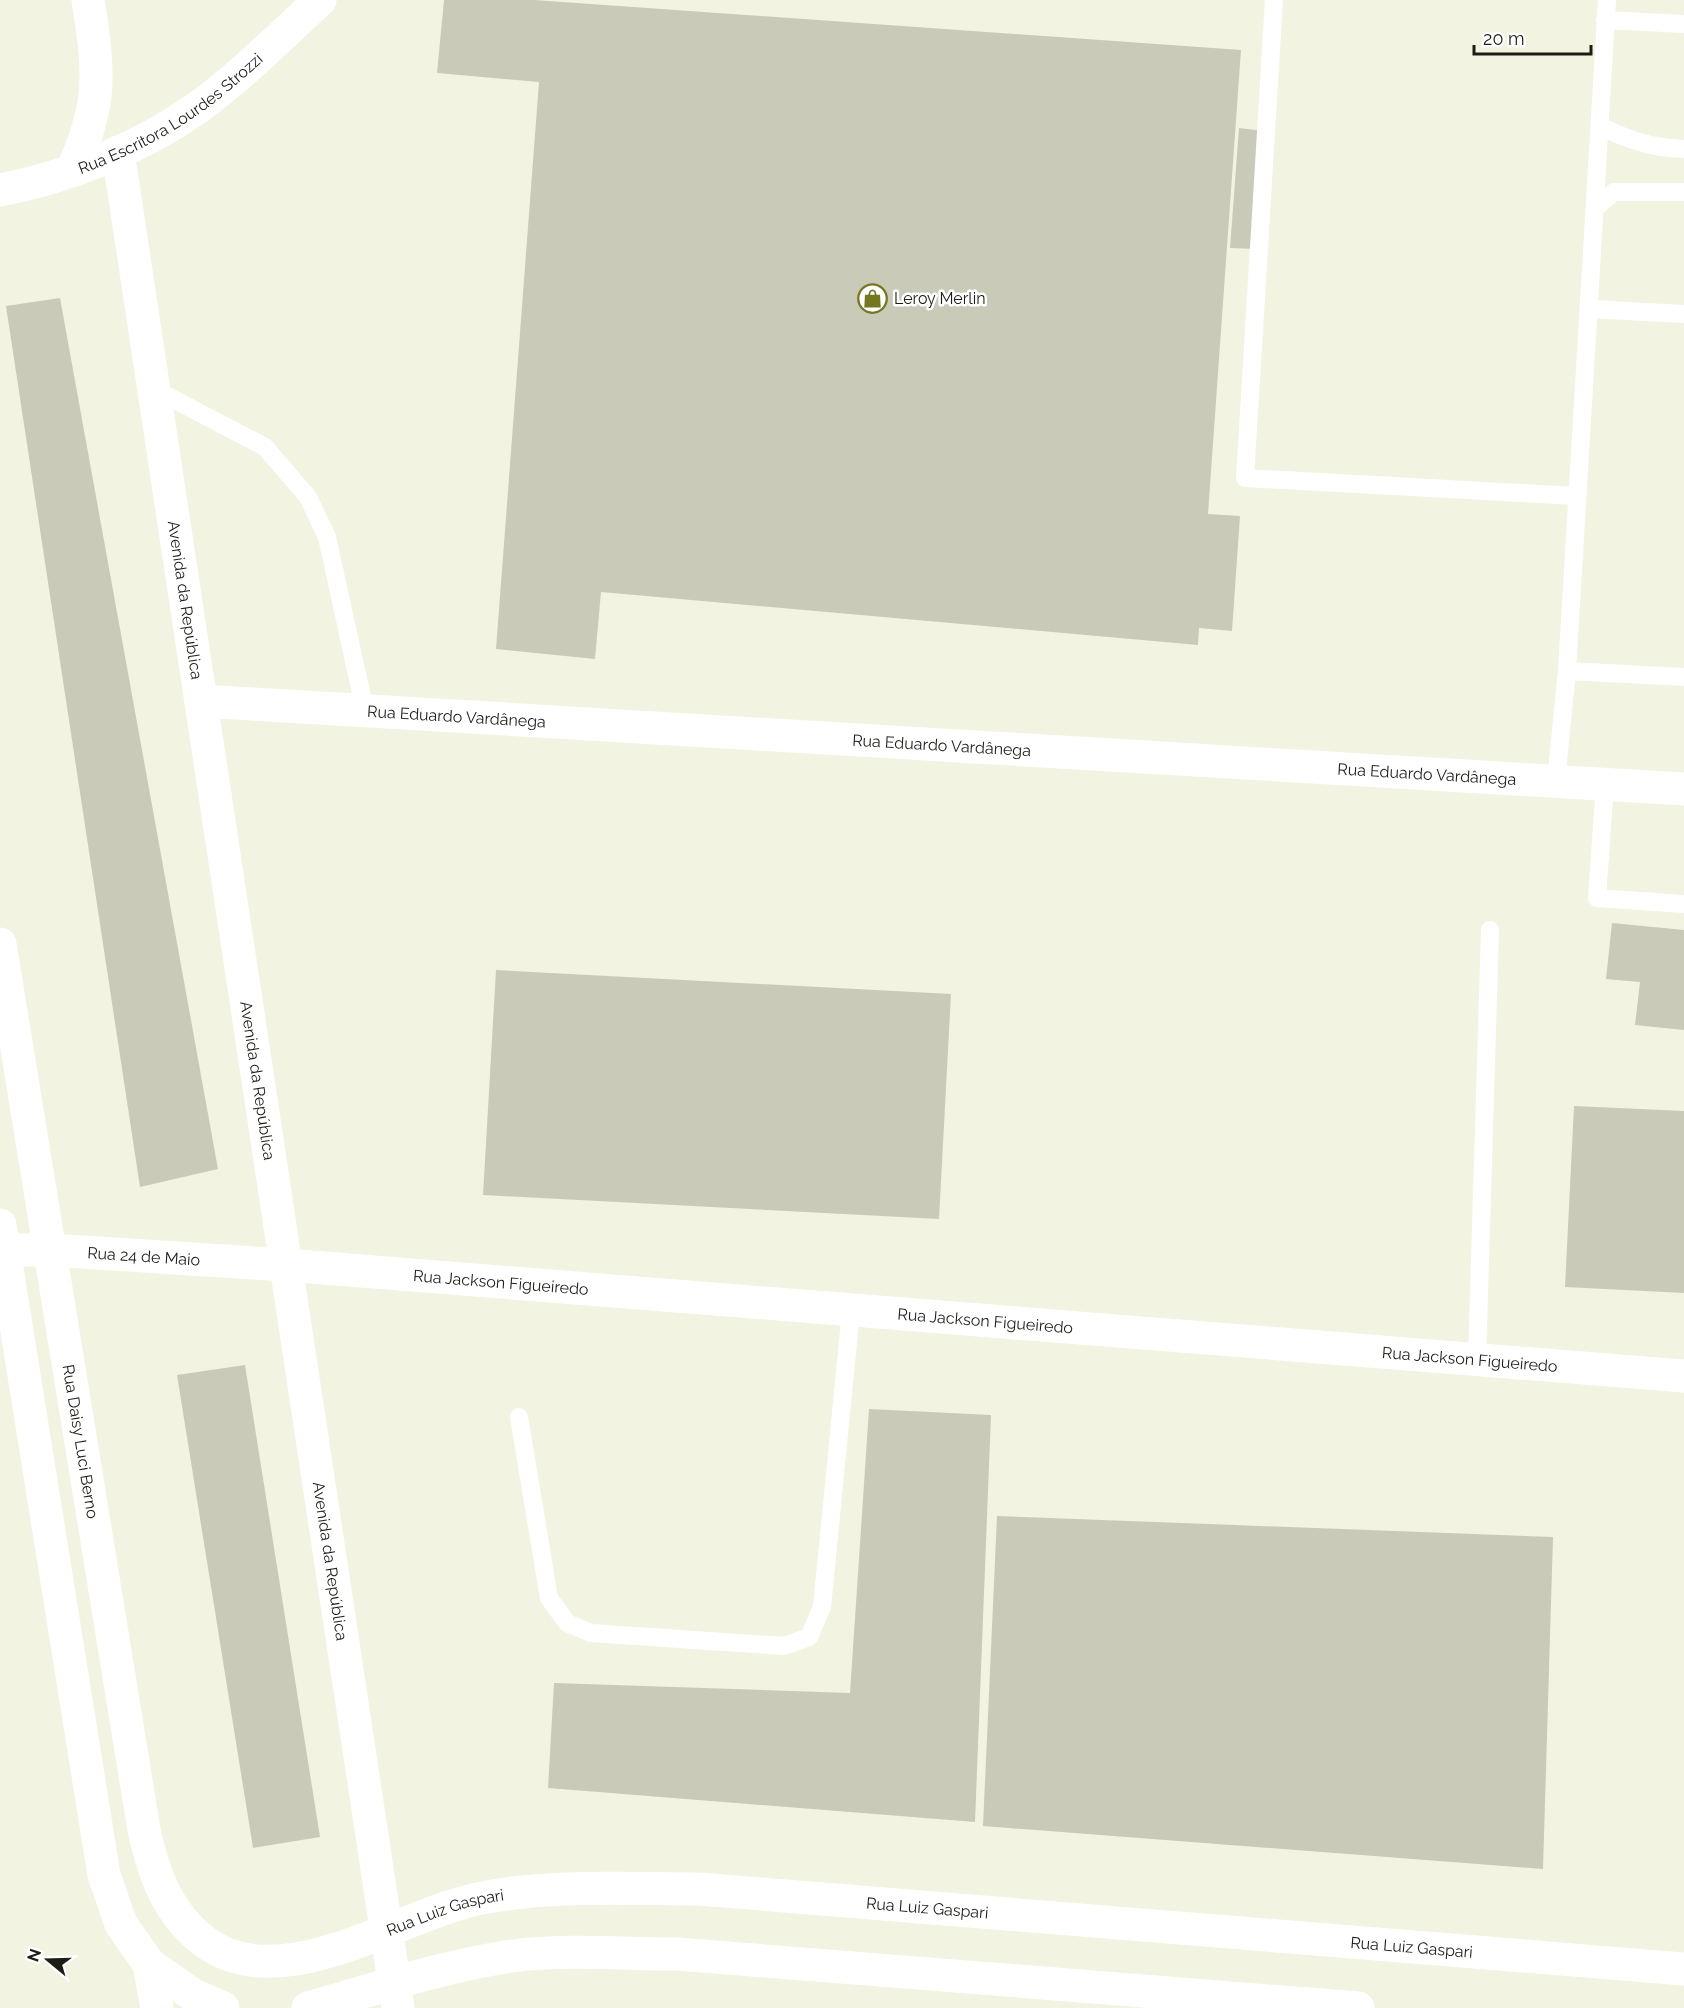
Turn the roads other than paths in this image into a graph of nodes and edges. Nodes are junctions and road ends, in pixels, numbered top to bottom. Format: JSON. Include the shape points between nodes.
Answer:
{"nodes":[{"id":1,"x":88,"y":0,"type":"edge"},
{"id":2,"x":320,"y":0,"type":"edge"},
{"id":3,"x":1274,"y":0,"type":"edge"},
{"id":4,"x":1607,"y":0,"type":"edge"},
{"id":5,"x":1605,"y":20,"type":"junction"},
{"id":6,"x":1684,"y":24,"type":"edge"},
{"id":7,"x":1600,"y":126,"type":"junction"},
{"id":8,"x":1684,"y":149,"type":"edge"},
{"id":9,"x":118,"y":152,"type":"junction"},
{"id":10,"x":72,"y":170,"type":"junction"},
{"id":11,"x":0,"y":190,"type":"edge"},
{"id":12,"x":1684,"y":192,"type":"edge"},
{"id":13,"x":1595,"y":208,"type":"junction"},
{"id":14,"x":1589,"y":309,"type":"junction"},
{"id":15,"x":1684,"y":314,"type":"edge"},
{"id":16,"x":154,"y":389,"type":"junction"},
{"id":17,"x":1577,"y":496,"type":"junction"},
{"id":18,"x":1567,"y":671,"type":"junction"},
{"id":19,"x":1684,"y":677,"type":"edge"},
{"id":20,"x":201,"y":701,"type":"junction"},
{"id":21,"x":365,"y":711,"type":"junction"},
{"id":22,"x":1556,"y":781,"type":"junction"},
{"id":23,"x":1605,"y":784,"type":"junction"},
{"id":24,"x":1684,"y":789,"type":"edge"},
{"id":25,"x":1684,"y":904,"type":"edge"},
{"id":26,"x":1490,"y":930,"type":"dead end"},
{"id":27,"x":0,"y":944,"type":"edge"},
{"id":28,"x":1,"y":1241,"type":"edge"},
{"id":29,"x":50,"y":1250,"type":"junction"},
{"id":30,"x":286,"y":1265,"type":"junction"},
{"id":31,"x":851,"y":1311,"type":"junction"},
{"id":32,"x":1477,"y":1360,"type":"junction"},
{"id":33,"x":1684,"y":1376,"type":"edge"},
{"id":34,"x":519,"y":1417,"type":"dead end"},
{"id":35,"x":386,"y":1929,"type":"junction"},
{"id":36,"x":189,"y":1930,"type":"joint"},
{"id":37,"x":149,"y":1964,"type":"junction"},
{"id":38,"x":1684,"y":1969,"type":"edge"},
{"id":39,"x":396,"y":1996,"type":"edge"},
{"id":40,"x":157,"y":2008,"type":"edge"},
{"id":41,"x":224,"y":2008,"type":"edge"},
{"id":42,"x":309,"y":2008,"type":"edge"},
{"id":43,"x":1358,"y":2008,"type":"edge"}],
"edges":[{"from":1,"to":10,"type":"street","via":[[98,60],[97,88],[93,118]]},
{"from":2,"to":9,"type":"street","name":"Rua Escritora Lourdes Strozzi","via":[[199,107]]},
{"from":3,"to":17,"type":"lane","via":[[1245,478]]},
{"from":4,"to":5,"type":"lane"},
{"from":5,"to":6,"type":"lane"},
{"from":5,"to":7,"type":"lane"},
{"from":7,"to":8,"type":"lane","via":[[1655,148]]},
{"from":7,"to":13,"type":"lane"},
{"from":9,"to":10,"type":"street","name":"Rua Escritora Lourdes Strozzi"},
{"from":9,"to":16,"type":"street","name":"Avenida da República"},
{"from":10,"to":11,"type":"street","name":"Rua Escritora Lourdes Strozzi"},
{"from":12,"to":13,"type":"lane","via":[[1614,192]]},
{"from":13,"to":14,"type":"lane"},
{"from":14,"to":15,"type":"lane"},
{"from":14,"to":17,"type":"lane"},
{"from":16,"to":20,"type":"street","name":"Avenida da República"},
{"from":16,"to":21,"type":"lane","via":[[265,447],[308,496],[327,537]]},
{"from":17,"to":18,"type":"lane"},
{"from":18,"to":19,"type":"lane"},
{"from":18,"to":22,"type":"lane"},
{"from":20,"to":21,"type":"street","name":"Rua Eduardo Vardânega"},
{"from":20,"to":30,"type":"street","name":"Avenida da República"},
{"from":21,"to":22,"type":"street","name":"Rua Eduardo Vardânega"},
{"from":22,"to":23,"type":"street","name":"Rua Eduardo Vardânega"},
{"from":23,"to":24,"type":"street","name":"Rua Eduardo Vardânega"},
{"from":23,"to":25,"type":"lane","via":[[1597,898]]},
{"from":26,"to":32,"type":"lane"},
{"from":27,"to":29,"type":"street","name":"Rua Daisy Luci Berno"},
{"from":28,"to":29,"type":"street","name":"Rua 24 de Maio"},
{"from":28,"to":37,"type":"street","via":[[104,1875],[121,1924]]},
{"from":29,"to":30,"type":"street","name":"Rua 24 de Maio"},
{"from":29,"to":36,"type":"street","name":"Rua Daisy Luci Berno","via":[[144,1830],[162,1891]]},
{"from":30,"to":31,"type":"street","name":"Rua Jackson Figueiredo"},
{"from":30,"to":35,"type":"street","name":"Avenida da República"},
{"from":31,"to":32,"type":"street","name":"Rua Jackson Figueiredo"},
{"from":31,"to":34,"type":"lane","via":[[822,1607],[808,1637],[784,1646],[591,1633],[567,1623],[549,1598]]},
{"from":32,"to":33,"type":"street","name":"Rua Jackson Figueiredo"},
{"from":35,"to":36,"type":"street","name":"Rua Luiz Gaspari","via":[[285,1963],[236,1959]]},
{"from":35,"to":38,"type":"street","name":"Rua Luiz Gaspari","via":[[452,1906],[506,1894],[699,1889]]},
{"from":35,"to":39,"type":"street","name":"Avenida da República"},
{"from":37,"to":40,"type":"street"},
{"from":37,"to":41,"type":"street","via":[[193,1995]]},
{"from":39,"to":42,"type":"street"},
{"from":39,"to":43,"type":"street","via":[[468,1963],[515,1956],[677,1954]]}]}
